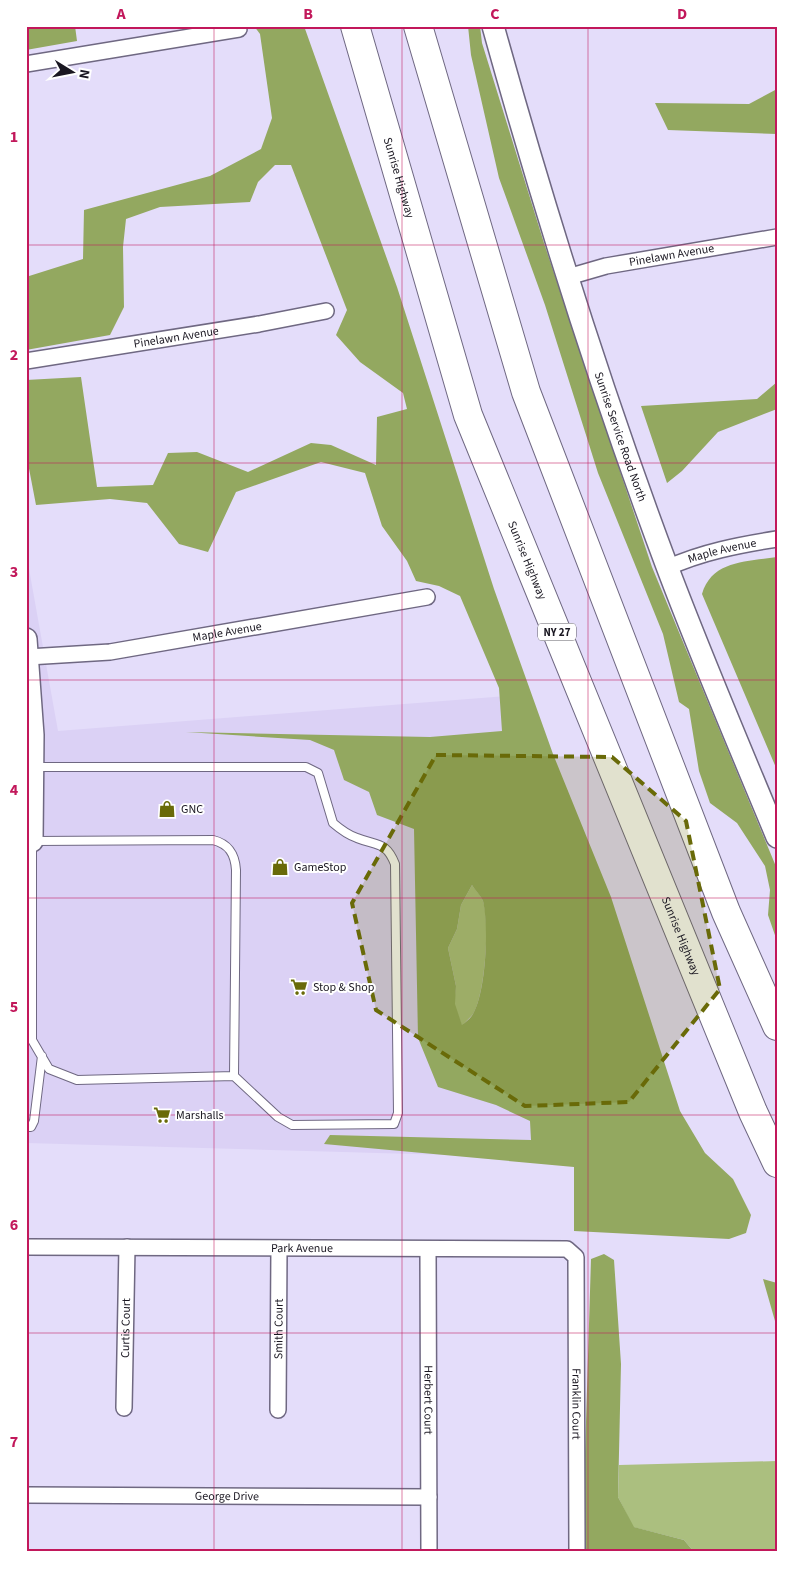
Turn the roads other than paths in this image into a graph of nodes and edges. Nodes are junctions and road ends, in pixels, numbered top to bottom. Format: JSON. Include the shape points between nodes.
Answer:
{"nodes":[{"id":1,"x":347,"y":26,"type":"edge"},
{"id":2,"x":355,"y":26,"type":"edge"},
{"id":3,"x":418,"y":26,"type":"edge"},
{"id":4,"x":493,"y":26,"type":"edge"},
{"id":5,"x":239,"y":28,"type":"dead end"},
{"id":6,"x":26,"y":64,"type":"edge"},
{"id":7,"x":372,"y":88,"type":"junction"},
{"id":8,"x":777,"y":237,"type":"edge"},
{"id":9,"x":568,"y":276,"type":"junction"},
{"id":10,"x":326,"y":311,"type":"dead end"},
{"id":11,"x":26,"y":361,"type":"edge"},
{"id":12,"x":777,"y":539,"type":"edge"},
{"id":13,"x":667,"y":568,"type":"junction"},
{"id":14,"x":427,"y":597,"type":"dead end"},
{"id":15,"x":27,"y":648,"type":"edge"},
{"id":16,"x":30,"y":767,"type":"edge"},
{"id":17,"x":777,"y":837,"type":"edge"},
{"id":18,"x":29,"y":841,"type":"edge"},
{"id":19,"x":777,"y":1026,"type":"edge"},
{"id":20,"x":29,"y":1040,"type":"edge"},
{"id":21,"x":42,"y":1054,"type":"junction"},
{"id":22,"x":234,"y":1076,"type":"junction"},
{"id":23,"x":26,"y":1127,"type":"edge"},
{"id":24,"x":777,"y":1163,"type":"edge"},
{"id":25,"x":26,"y":1247,"type":"edge"},
{"id":26,"x":127,"y":1247,"type":"junction"},
{"id":27,"x":279,"y":1248,"type":"junction"},
{"id":28,"x":428,"y":1249,"type":"junction"},
{"id":29,"x":576,"y":1257,"type":"joint"},
{"id":30,"x":124,"y":1408,"type":"dead end"},
{"id":31,"x":278,"y":1410,"type":"dead end"},
{"id":32,"x":26,"y":1494,"type":"edge"},
{"id":33,"x":429,"y":1497,"type":"junction"},
{"id":34,"x":429,"y":1552,"type":"edge"},
{"id":35,"x":577,"y":1552,"type":"edge"}],
"edges":[{"from":1,"to":7,"type":"highway"},
{"from":2,"to":7,"type":"highway","name":"Sunrise Highway","number":"NY 27"},
{"from":3,"to":19,"type":"highway","via":[[526,392],[726,912]]},
{"from":4,"to":9,"type":"street","name":"Sunrise Service Road North"},
{"from":5,"to":6,"type":"street"},
{"from":7,"to":24,"type":"highway","name":"Sunrise Highway","number":"NY 27","via":[[468,414],[753,1112]]},
{"from":8,"to":9,"type":"street","name":"Pinelawn Avenue","via":[[606,266]]},
{"from":9,"to":13,"type":"street","name":"Sunrise Service Road North"},
{"from":10,"to":11,"type":"street","name":"Pinelawn Avenue"},
{"from":12,"to":13,"type":"street","name":"Maple Avenue","via":[[689,558]]},
{"from":13,"to":17,"type":"street","name":"Sunrise Service Road North"},
{"from":14,"to":15,"type":"street","name":"Maple Avenue","via":[[110,652]]},
{"from":15,"to":16,"type":"street"},
{"from":16,"to":18,"type":"street"},
{"from":16,"to":22,"type":"lane","via":[[306,767],[318,773],[333,823],[342,831],[390,851],[395,864],[396,914],[398,1113],[394,1124],[292,1125],[278,1117]]},
{"from":18,"to":20,"type":"lane"},
{"from":18,"to":22,"type":"lane","via":[[213,840],[230,849],[236,870]]},
{"from":20,"to":21,"type":"lane"},
{"from":21,"to":22,"type":"lane","via":[[49,1069],[77,1080]]},
{"from":21,"to":23,"type":"lane","via":[[34,1121],[31,1127]]},
{"from":25,"to":26,"type":"street","name":"Park Avenue"},
{"from":26,"to":27,"type":"street","name":"Park Avenue"},
{"from":26,"to":30,"type":"street","name":"Curtis Court"},
{"from":27,"to":28,"type":"street","name":"Park Avenue"},
{"from":27,"to":31,"type":"street","name":"Smith Court"},
{"from":28,"to":29,"type":"street","name":"Park Avenue","via":[[550,1248],[567,1250]]},
{"from":28,"to":33,"type":"street","name":"Herbert Court"},
{"from":29,"to":35,"type":"street","name":"Franklin Court"},
{"from":32,"to":33,"type":"street","name":"George Drive"},
{"from":33,"to":34,"type":"street","name":"Herbert Court"}]}
